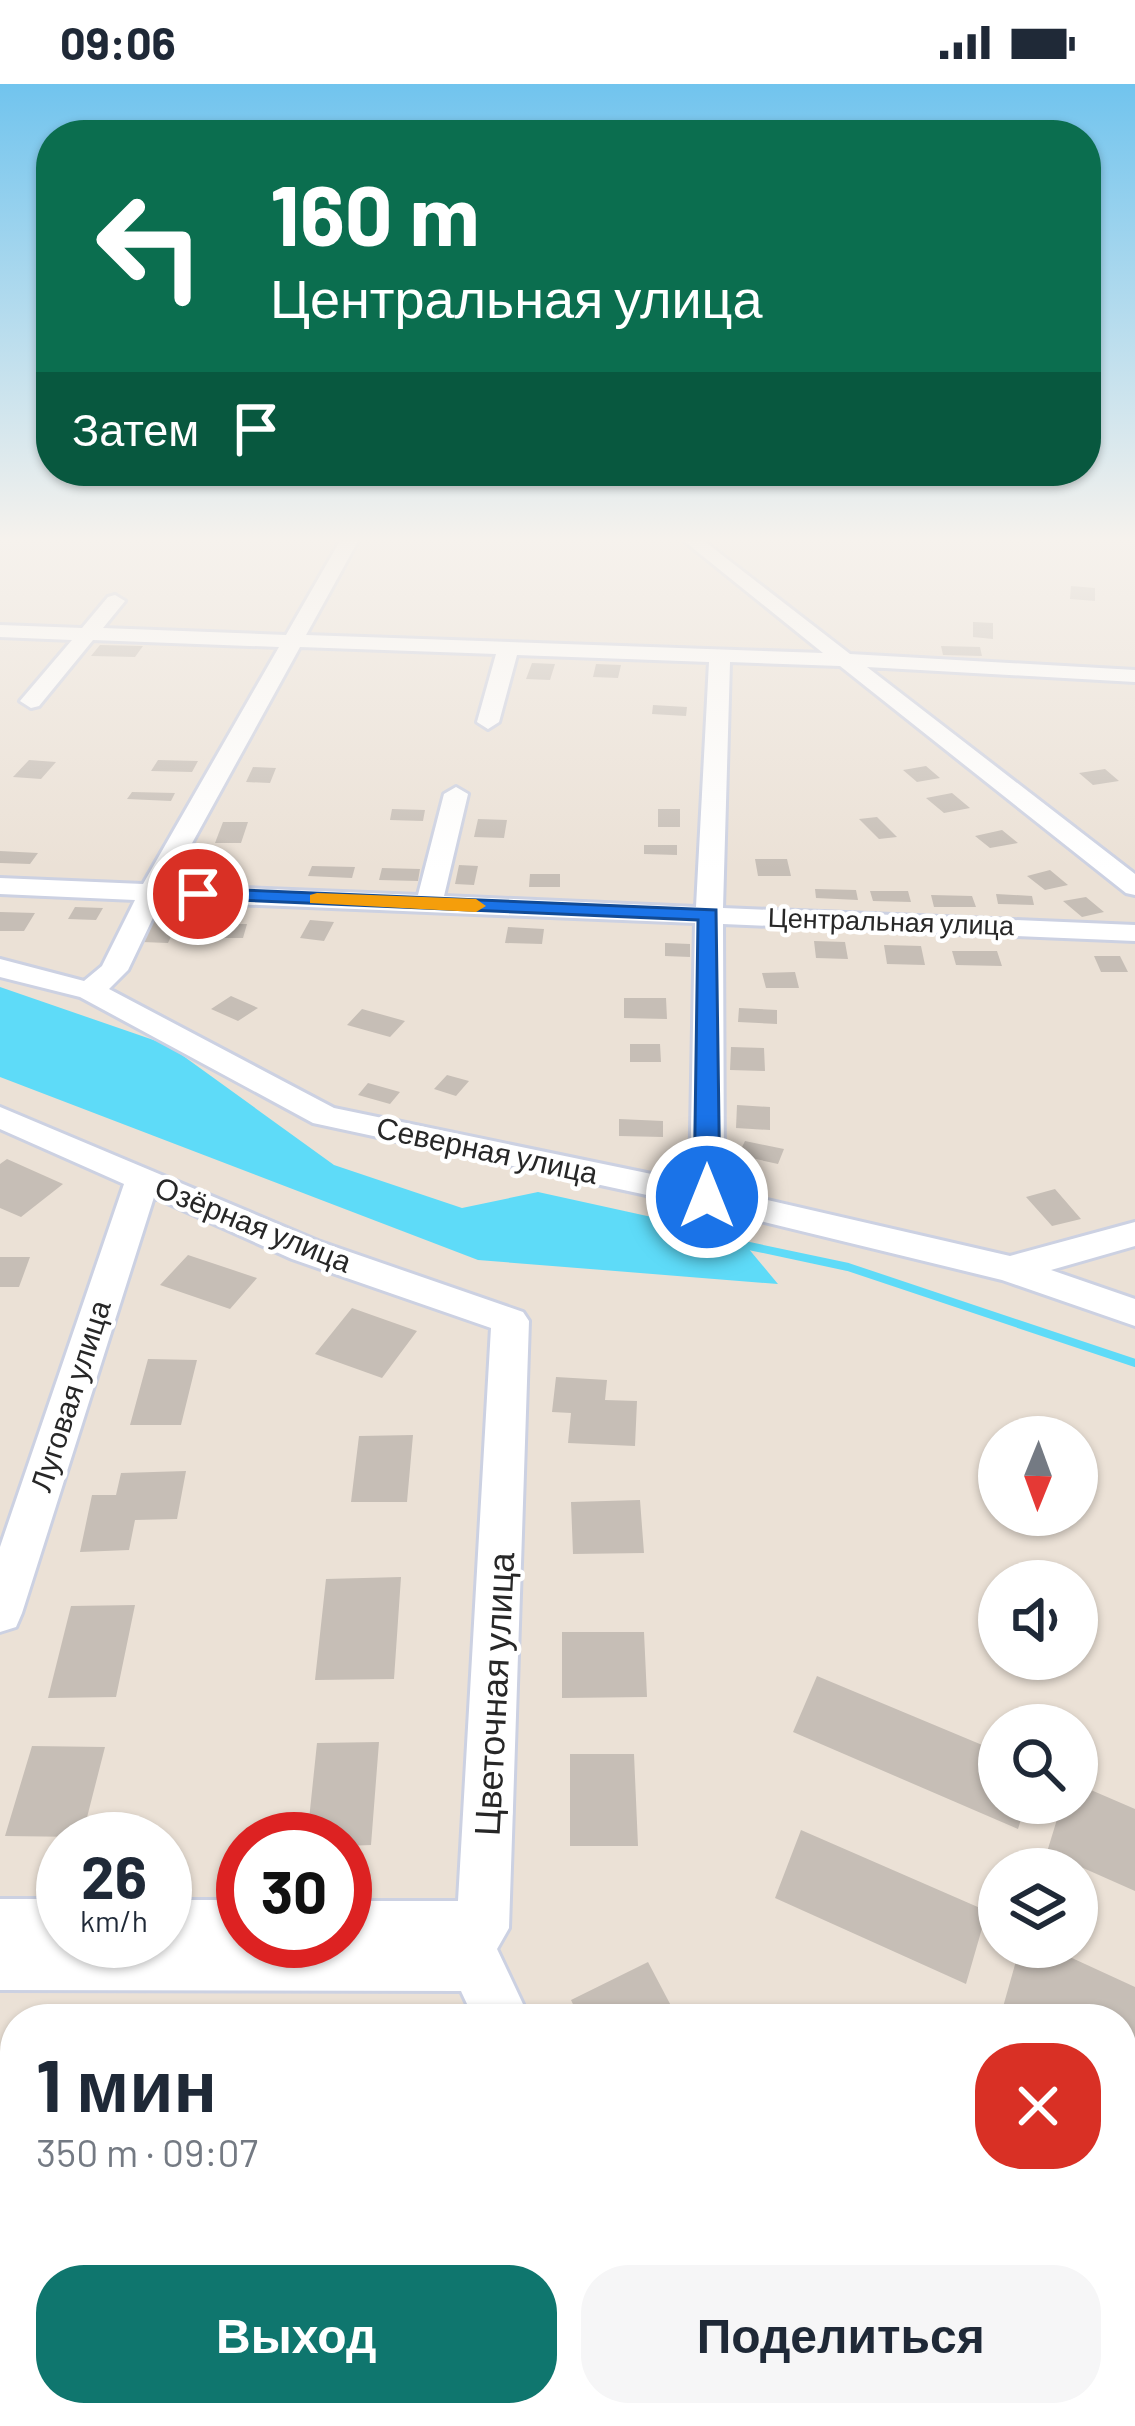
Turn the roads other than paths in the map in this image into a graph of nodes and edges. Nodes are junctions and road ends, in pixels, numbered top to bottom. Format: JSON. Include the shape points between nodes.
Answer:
{"nodes":[{"id":1,"x":72,"y":650,"type":"edge"},
{"id":2,"x":286,"y":650,"type":"edge"},
{"id":3,"x":507,"y":650,"type":"edge"},
{"id":4,"x":586,"y":650,"type":"edge"},
{"id":5,"x":828,"y":650,"type":"edge"},
{"id":6,"x":720,"y":656,"type":"junction"},
{"id":7,"x":841,"y":661,"type":"junction"},
{"id":8,"x":1135,"y":676,"type":"edge"},
{"id":9,"x":31,"y":701,"type":"dead end"},
{"id":10,"x":488,"y":722,"type":"dead end"},
{"id":11,"x":455,"y":794,"type":"dead end"},
{"id":12,"x":0,"y":886,"type":"edge"},
{"id":13,"x":1135,"y":887,"type":"edge"},
{"id":14,"x":152,"y":892,"type":"junction"},
{"id":15,"x":429,"y":904,"type":"junction"},
{"id":16,"x":709,"y":914,"type":"junction"},
{"id":17,"x":1135,"y":933,"type":"edge"},
{"id":18,"x":0,"y":968,"type":"edge"},
{"id":19,"x":90,"y":992,"type":"junction"},
{"id":20,"x":0,"y":1117,"type":"edge"},
{"id":21,"x":142,"y":1180,"type":"junction"},
{"id":22,"x":707,"y":1197,"type":"junction"},
{"id":23,"x":1135,"y":1234,"type":"edge"},
{"id":24,"x":1010,"y":1269,"type":"junction"},
{"id":25,"x":1135,"y":1312,"type":"edge"},
{"id":26,"x":510,"y":1321,"type":"joint"},
{"id":27,"x":0,"y":1613,"type":"edge"},
{"id":28,"x":0,"y":1924,"type":"edge"},
{"id":29,"x":36,"y":1925,"type":"edge"},
{"id":30,"x":372,"y":1927,"type":"edge"},
{"id":31,"x":0,"y":1964,"type":"edge"},
{"id":32,"x":495,"y":2004,"type":"edge"}],
"edges":[{"from":1,"to":9,"type":"street"},
{"from":2,"to":14,"type":"street"},
{"from":3,"to":10,"type":"street"},
{"from":4,"to":6,"type":"street"},
{"from":5,"to":7,"type":"street"},
{"from":6,"to":7,"type":"street"},
{"from":6,"to":16,"type":"street"},
{"from":7,"to":8,"type":"street"},
{"from":7,"to":13,"type":"street"},
{"from":11,"to":15,"type":"street"},
{"from":12,"to":14,"type":"street","name":"Центральная улица"},
{"from":14,"to":15,"type":"street","name":"Центральная улица"},
{"from":14,"to":19,"type":"street","via":[[114,970]]},
{"from":15,"to":16,"type":"street","name":"Центральная улица"},
{"from":16,"to":17,"type":"street","name":"Центральная улица"},
{"from":16,"to":22,"type":"street"},
{"from":18,"to":19,"type":"street","name":"Северная улица"},
{"from":19,"to":22,"type":"street","name":"Северная улица","via":[[325,1116]]},
{"from":20,"to":21,"type":"street","name":"Озёрная улица"},
{"from":21,"to":26,"type":"street","name":"Озёрная улица","via":[[305,1250]]},
{"from":21,"to":27,"type":"street","name":"Луговая улица"},
{"from":22,"to":24,"type":"street","name":"Северная улица"},
{"from":23,"to":24,"type":"street"},
{"from":24,"to":25,"type":"street","name":"Северная улица"},
{"from":26,"to":30,"type":"street","name":"Цветочная улица","via":[[484,1928]]},
{"from":28,"to":29,"type":"street"},
{"from":31,"to":32,"type":"street","via":[[476,1964]]}]}
